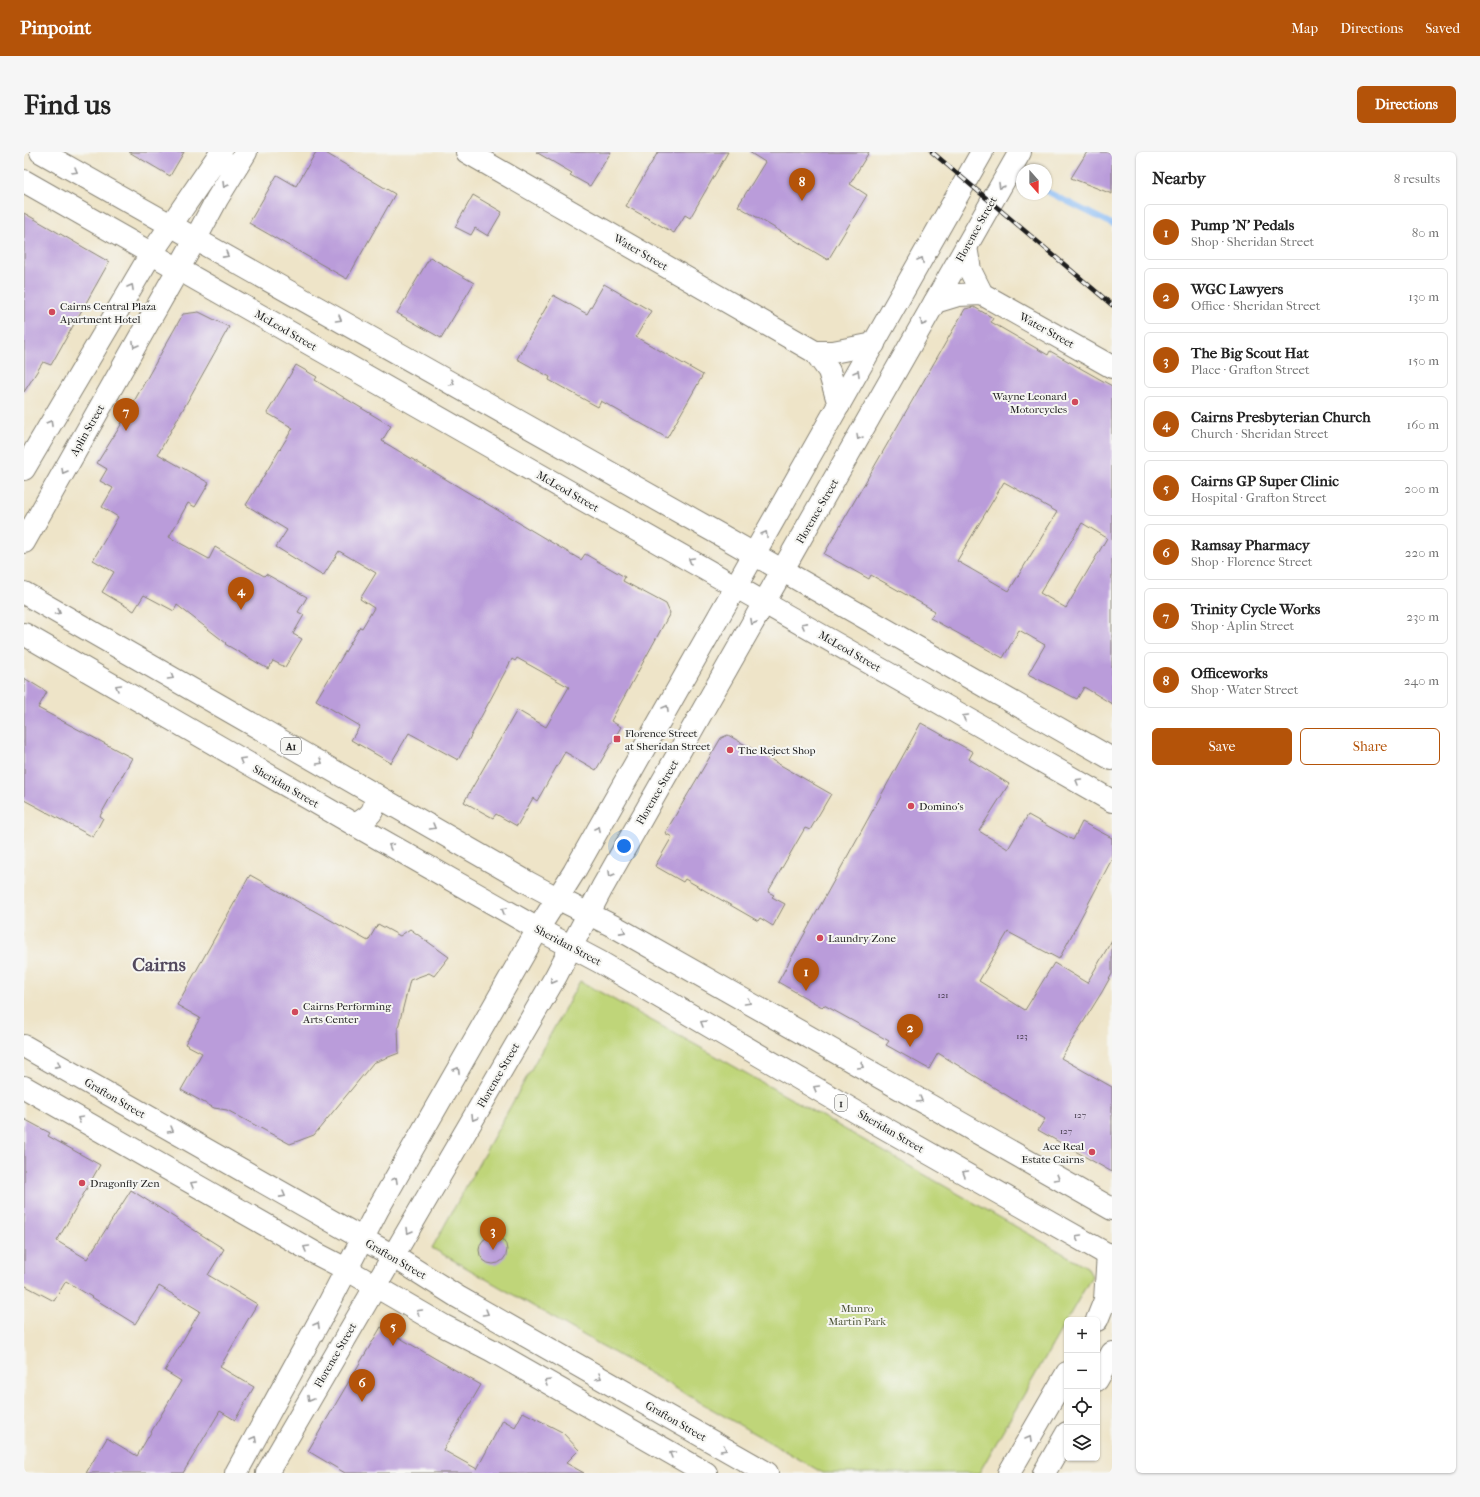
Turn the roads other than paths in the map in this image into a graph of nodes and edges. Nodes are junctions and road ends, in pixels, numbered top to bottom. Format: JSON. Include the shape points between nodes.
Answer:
{"nodes":[{"id":1,"x":41,"y":152,"type":"edge"},
{"id":2,"x":221,"y":152,"type":"edge"},
{"id":3,"x":246,"y":152,"type":"edge"},
{"id":4,"x":466,"y":152,"type":"edge"},
{"id":5,"x":982,"y":152,"type":"edge"},
{"id":6,"x":1020,"y":152,"type":"edge"},
{"id":7,"x":24,"y":181,"type":"edge"},
{"id":8,"x":171,"y":225,"type":"junction"},
{"id":9,"x":196,"y":238,"type":"junction"},
{"id":10,"x":966,"y":247,"type":"junction"},
{"id":11,"x":152,"y":254,"type":"junction"},
{"id":12,"x":178,"y":269,"type":"junction"},
{"id":13,"x":982,"y":294,"type":"junction"},
{"id":14,"x":935,"y":302,"type":"junction"},
{"id":15,"x":874,"y":344,"type":"junction"},
{"id":16,"x":815,"y":352,"type":"junction"},
{"id":17,"x":1112,"y":367,"type":"edge"},
{"id":18,"x":839,"y":405,"type":"junction"},
{"id":19,"x":24,"y":469,"type":"edge"},
{"id":20,"x":24,"y":542,"type":"edge"},
{"id":21,"x":753,"y":554,"type":"junction"},
{"id":22,"x":782,"y":571,"type":"junction"},
{"id":23,"x":735,"y":586,"type":"junction"},
{"id":24,"x":24,"y":593,"type":"edge"},
{"id":25,"x":764,"y":602,"type":"junction"},
{"id":26,"x":24,"y":634,"type":"edge"},
{"id":27,"x":108,"y":641,"type":"junction"},
{"id":28,"x":90,"y":671,"type":"junction"},
{"id":29,"x":1112,"y":759,"type":"edge"},
{"id":30,"x":375,"y":794,"type":"junction"},
{"id":31,"x":1112,"y":801,"type":"edge"},
{"id":32,"x":355,"y":825,"type":"junction"},
{"id":33,"x":557,"y":898,"type":"junction"},
{"id":34,"x":588,"y":913,"type":"junction"},
{"id":35,"x":538,"y":929,"type":"junction"},
{"id":36,"x":571,"y":946,"type":"junction"},
{"id":37,"x":24,"y":1046,"type":"edge"},
{"id":38,"x":24,"y":1088,"type":"edge"},
{"id":39,"x":245,"y":1173,"type":"junction"},
{"id":40,"x":224,"y":1201,"type":"junction"},
{"id":41,"x":1112,"y":1209,"type":"edge"},
{"id":42,"x":362,"y":1239,"type":"junction"},
{"id":43,"x":1110,"y":1255,"type":"edge"},
{"id":44,"x":393,"y":1256,"type":"junction"},
{"id":45,"x":346,"y":1269,"type":"junction"},
{"id":46,"x":375,"y":1286,"type":"junction"},
{"id":47,"x":458,"y":1297,"type":"junction"},
{"id":48,"x":1099,"y":1317,"type":"edge"},
{"id":49,"x":1100,"y":1321,"type":"edge"},
{"id":50,"x":1112,"y":1323,"type":"edge"},
{"id":51,"x":444,"y":1326,"type":"junction"},
{"id":52,"x":1112,"y":1353,"type":"edge"},
{"id":53,"x":1100,"y":1375,"type":"edge"},
{"id":54,"x":1064,"y":1378,"type":"edge"},
{"id":55,"x":1064,"y":1438,"type":"edge"},
{"id":56,"x":236,"y":1473,"type":"edge"},
{"id":57,"x":267,"y":1473,"type":"edge"},
{"id":58,"x":706,"y":1473,"type":"edge"},
{"id":59,"x":767,"y":1473,"type":"edge"},
{"id":60,"x":1009,"y":1473,"type":"edge"},
{"id":61,"x":1044,"y":1473,"type":"edge"}],
"edges":[{"from":1,"to":8,"type":"main road","one_way":true},
{"from":2,"to":8,"type":"main road"},
{"from":3,"to":9,"type":"main road","name":"Aplin Street","one_way":true},
{"from":4,"to":16,"type":"main road","name":"Water Street"},
{"from":15,"to":5,"type":"main road","one_way":true},
{"from":6,"to":10,"type":"main road","name":"Florence Street","one_way":true},
{"from":7,"to":11,"type":"main road","name":"McLeod Street"},
{"from":8,"to":9,"type":"main road"},
{"from":8,"to":11,"type":"main road"},
{"from":9,"to":12,"type":"main road","name":"Aplin Street"},
{"from":9,"to":21,"type":"main road","one_way":true},
{"from":10,"to":13,"type":"main road","via":[[970,270]]},
{"from":10,"to":14,"type":"main road","name":"Florence Street"},
{"from":11,"to":12,"type":"main road","name":"McLeod Street"},
{"from":19,"to":11,"type":"main road","one_way":true},
{"from":12,"to":20,"type":"main road","name":"Aplin Street","one_way":true},
{"from":23,"to":12,"type":"main road","name":"McLeod Street","one_way":true},
{"from":13,"to":14,"type":"main road","via":[[958,295]]},
{"from":13,"to":17,"type":"main road","name":"Water Street"},
{"from":14,"to":22,"type":"main road","name":"Florence Street","one_way":true},
{"from":15,"to":16,"type":"main road","via":[[833,352]]},
{"from":18,"to":15,"type":"main road","one_way":true},
{"from":16,"to":18,"type":"main road","name":"Water Street","via":[[829,371]]},
{"from":21,"to":18,"type":"main road","one_way":true},
{"from":21,"to":22,"type":"main road"},
{"from":21,"to":23,"type":"main road"},
{"from":22,"to":25,"type":"main road","name":"Florence Street"},
{"from":22,"to":29,"type":"main road"},
{"from":23,"to":25,"type":"main road","name":"McLeod Street"},
{"from":33,"to":23,"type":"main road","one_way":true},
{"from":24,"to":27,"type":"main road","number":"A1","one_way":true},
{"from":31,"to":25,"type":"main road","name":"McLeod Street","one_way":true},
{"from":25,"to":34,"type":"main road","name":"Florence Street","one_way":true},
{"from":26,"to":28,"type":"main road","name":"Sheridan Street"},
{"from":27,"to":28,"type":"main road","via":[[91,644],[82,661]]},
{"from":27,"to":30,"type":"main road","number":"A1","one_way":true},
{"from":32,"to":28,"type":"main road","name":"Sheridan Street","one_way":true},
{"from":30,"to":32,"type":"main road","via":[[375,806],[368,817]]},
{"from":30,"to":33,"type":"main road","number":"A1","one_way":true},
{"from":35,"to":32,"type":"main road","name":"Sheridan Street","one_way":true},
{"from":33,"to":34,"type":"main road"},
{"from":33,"to":35,"type":"main road"},
{"from":34,"to":36,"type":"main road","name":"Florence Street"},
{"from":34,"to":41,"type":"main road","one_way":true},
{"from":35,"to":36,"type":"main road","name":"Sheridan Street","number":"1"},
{"from":42,"to":35,"type":"main road","one_way":true},
{"from":43,"to":36,"type":"main road","name":"Sheridan Street","number":"1","one_way":true,"via":[[858,1113]]},
{"from":36,"to":44,"type":"main road","name":"Florence Street","one_way":true},
{"from":37,"to":39,"type":"main road","name":"Grafton Street","one_way":true},
{"from":40,"to":38,"type":"main road","one_way":true},
{"from":39,"to":40,"type":"main road","via":[[247,1188],[240,1202]]},
{"from":39,"to":42,"type":"main road","name":"Grafton Street","one_way":true},
{"from":45,"to":40,"type":"main road","one_way":true},
{"from":42,"to":44,"type":"main road","name":"Grafton Street"},
{"from":42,"to":45,"type":"main road"},
{"from":43,"to":48,"type":"main road","via":[[1105,1300]]},
{"from":44,"to":46,"type":"main road","name":"Florence Street"},
{"from":44,"to":47,"type":"main road","name":"Grafton Street"},
{"from":45,"to":46,"type":"main road"},
{"from":56,"to":45,"type":"main road","one_way":true},
{"from":51,"to":46,"type":"main road","one_way":true},
{"from":46,"to":57,"type":"main road","name":"Florence Street","one_way":true},
{"from":47,"to":51,"type":"main road","via":[[447,1303],[444,1309]]},
{"from":47,"to":59,"type":"main road","name":"Grafton Street","one_way":true},
{"from":49,"to":50,"type":"main road","via":[[1107,1320]]},
{"from":58,"to":51,"type":"main road","one_way":true},
{"from":52,"to":53,"type":"main road"},
{"from":60,"to":54,"type":"main road","one_way":true},
{"from":55,"to":61,"type":"main road"}]}
